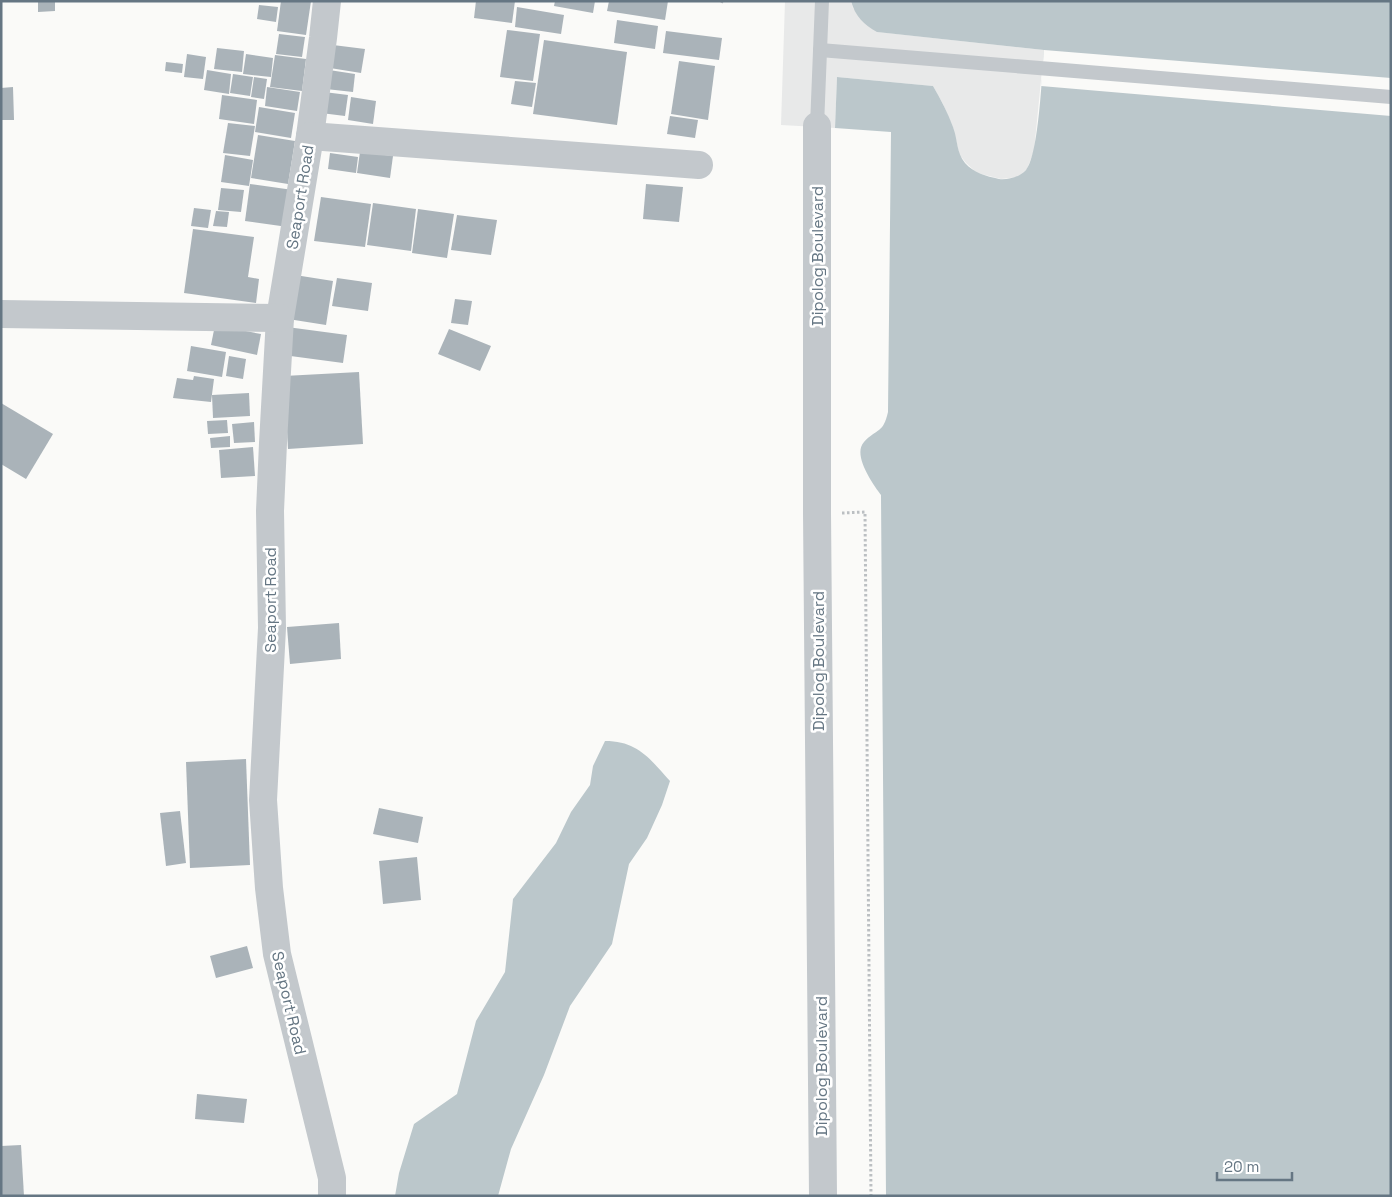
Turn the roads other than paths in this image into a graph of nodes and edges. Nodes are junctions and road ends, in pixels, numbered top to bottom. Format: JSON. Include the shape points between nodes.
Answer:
{"nodes":[{"id":1,"x":327,"y":1,"type":"edge"},
{"id":2,"x":822,"y":1,"type":"edge"},
{"id":3,"x":820,"y":50,"type":"junction"},
{"id":4,"x":1391,"y":97,"type":"edge"},
{"id":5,"x":818,"y":126,"type":"joint"},
{"id":6,"x":310,"y":136,"type":"junction"},
{"id":7,"x":700,"y":165,"type":"dead end"},
{"id":8,"x":1,"y":314,"type":"edge"},
{"id":9,"x":280,"y":318,"type":"junction"},
{"id":10,"x":332,"y":1196,"type":"edge"},
{"id":11,"x":822,"y":1196,"type":"edge"}],
"edges":[{"from":1,"to":6,"type":"street","name":"Seaport Road"},
{"from":2,"to":3,"type":"lane"},
{"from":3,"to":4,"type":"lane"},
{"from":3,"to":5,"type":"lane"},
{"from":5,"to":11,"type":"street","name":"Dipolog Boulevard","via":[[816,306]]},
{"from":6,"to":7,"type":"street"},
{"from":6,"to":9,"type":"street","name":"Seaport Road"},
{"from":8,"to":9,"type":"street"},
{"from":9,"to":10,"type":"street","name":"Seaport Road","via":[[270,511],[272,628],[263,800],[277,954],[332,1178]]}]}
